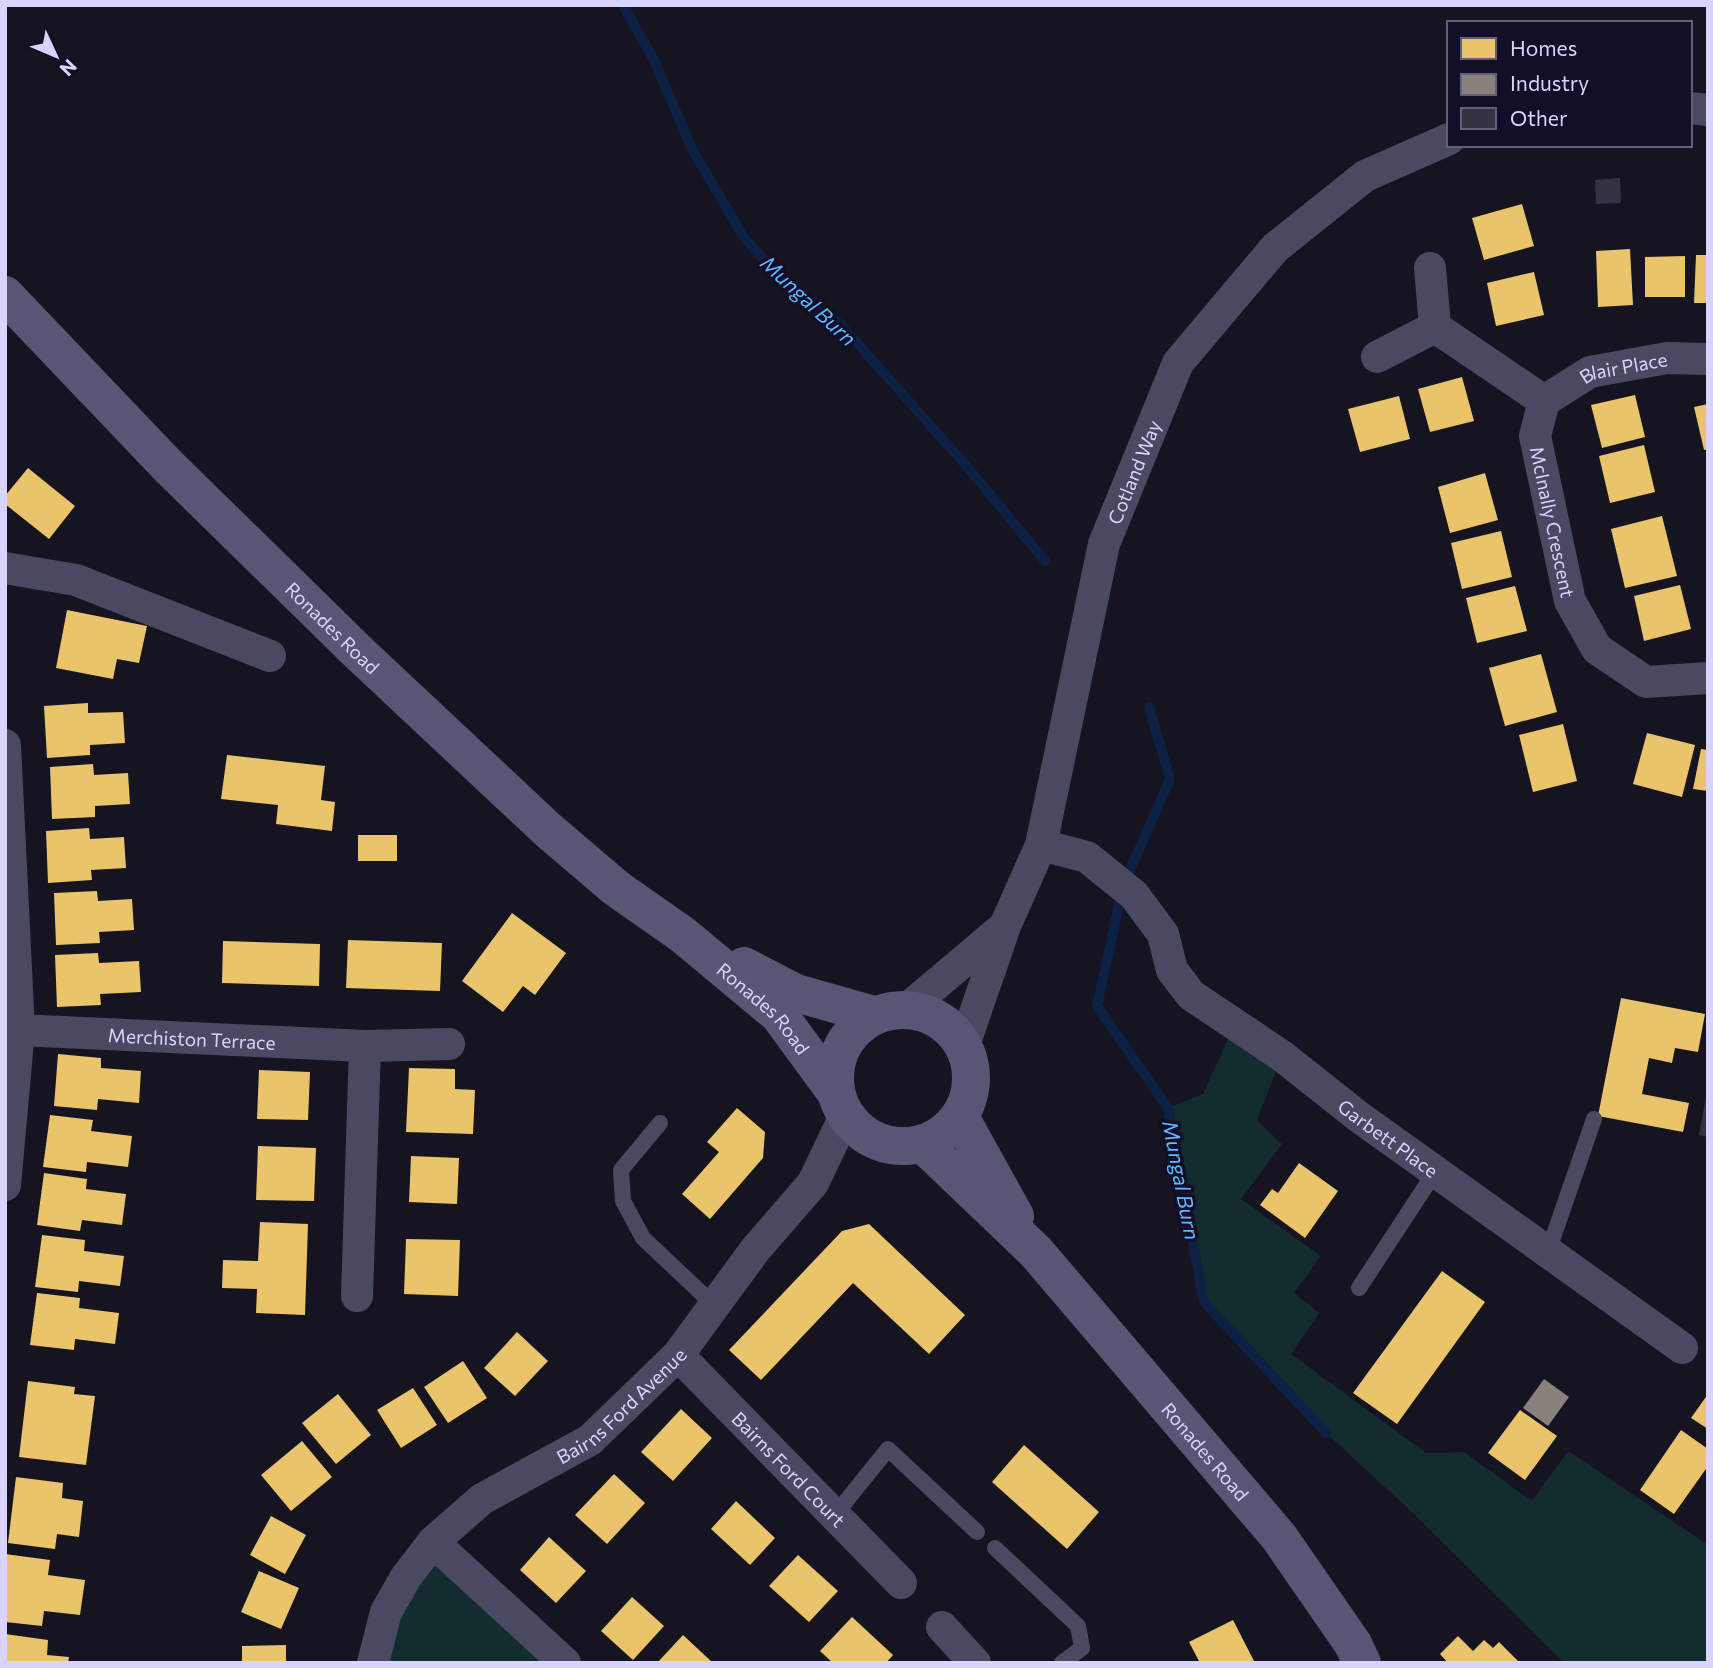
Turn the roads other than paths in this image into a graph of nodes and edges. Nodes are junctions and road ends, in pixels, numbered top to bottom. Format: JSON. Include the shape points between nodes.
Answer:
{"nodes":[{"id":1,"x":1447,"y":140,"type":"edge"},
{"id":2,"x":1430,"y":268,"type":"dead end"},
{"id":3,"x":5,"y":295,"type":"edge"},
{"id":4,"x":1435,"y":327,"type":"junction"},
{"id":5,"x":1377,"y":357,"type":"dead end"},
{"id":6,"x":1708,"y":359,"type":"edge"},
{"id":7,"x":1545,"y":401,"type":"junction"},
{"id":8,"x":5,"y":568,"type":"edge"},
{"id":9,"x":270,"y":656,"type":"dead end"},
{"id":10,"x":1708,"y":678,"type":"edge"},
{"id":11,"x":5,"y":745,"type":"edge"},
{"id":12,"x":1041,"y":845,"type":"junction"},
{"id":13,"x":1005,"y":926,"type":"junction"},
{"id":14,"x":683,"y":935,"type":"junction"},
{"id":15,"x":891,"y":1012,"type":"junction"},
{"id":16,"x":19,"y":1030,"type":"junction"},
{"id":17,"x":449,"y":1044,"type":"dead end"},
{"id":18,"x":964,"y":1045,"type":"junction"},
{"id":19,"x":365,"y":1046,"type":"junction"},
{"id":20,"x":839,"y":1103,"type":"junction"},
{"id":21,"x":9,"y":1111,"type":"edge"},
{"id":22,"x":960,"y":1117,"type":"junction"},
{"id":23,"x":1594,"y":1119,"type":"dead end"},
{"id":24,"x":660,"y":1123,"type":"dead end"},
{"id":25,"x":923,"y":1144,"type":"junction"},
{"id":26,"x":1435,"y":1172,"type":"junction"},
{"id":27,"x":5,"y":1185,"type":"edge"},
{"id":28,"x":1035,"y":1252,"type":"junction"},
{"id":29,"x":1548,"y":1252,"type":"junction"},
{"id":30,"x":1359,"y":1288,"type":"dead end"},
{"id":31,"x":357,"y":1296,"type":"dead end"},
{"id":32,"x":715,"y":1306,"type":"junction"},
{"id":33,"x":1682,"y":1348,"type":"dead end"},
{"id":34,"x":678,"y":1355,"type":"junction"},
{"id":35,"x":834,"y":1516,"type":"junction"},
{"id":36,"x":977,"y":1532,"type":"dead end"},
{"id":37,"x":433,"y":1542,"type":"junction"},
{"id":38,"x":995,"y":1548,"type":"dead end"},
{"id":39,"x":901,"y":1583,"type":"dead end"},
{"id":40,"x":942,"y":1627,"type":"dead end"},
{"id":41,"x":373,"y":1663,"type":"edge"},
{"id":42,"x":565,"y":1663,"type":"edge"},
{"id":43,"x":975,"y":1663,"type":"edge"},
{"id":44,"x":1062,"y":1663,"type":"edge"},
{"id":45,"x":1362,"y":1663,"type":"edge"}],
"edges":[{"from":1,"to":12,"type":"street","name":"Cotland Way","via":[[1365,176],[1275,248],[1178,363],[1104,544]]},
{"from":2,"to":4,"type":"street"},
{"from":3,"to":14,"type":"main road","name":"Ronades Road","via":[[168,466],[369,662],[548,830],[616,888]]},
{"from":4,"to":5,"type":"street"},
{"from":4,"to":7,"type":"street"},
{"from":6,"to":7,"type":"street","name":"Blair Place","via":[[1667,358],[1590,372]]},
{"from":7,"to":10,"type":"street","name":"McInally Crescent","via":[[1535,436],[1570,601],[1597,649],[1646,682]]},
{"from":8,"to":9,"type":"street","via":[[76,580]]},
{"from":11,"to":16,"type":"street"},
{"from":12,"to":13,"type":"street","name":"Cotland Way"},
{"from":12,"to":26,"type":"street","name":"Garbett Place","via":[[1087,857],[1134,895],[1163,934],[1172,970],[1191,995],[1282,1056]]},
{"from":13,"to":15,"type":"street","name":"Cotland Way"},
{"from":13,"to":18,"type":"street","name":"Cotland Way"},
{"from":14,"to":15,"type":"main road","name":"Ronades Road","via":[[796,993]]},
{"from":14,"to":20,"type":"main road","name":"Ronades Road","via":[[779,1015]]},
{"from":15,"to":18,"type":"main road","via":[[940,1020]]},
{"from":15,"to":20,"type":"main road","via":[[847,1037],[836,1059]]},
{"from":16,"to":19,"type":"street","name":"Merchiston Terrace"},
{"from":16,"to":21,"type":"street"},
{"from":17,"to":19,"type":"street","name":"Merchiston Terrace"},
{"from":18,"to":22,"type":"main road","via":[[971,1069],[970,1094]]},
{"from":19,"to":31,"type":"street"},
{"from":20,"to":25,"type":"main road","via":[[867,1137],[898,1147]]},
{"from":20,"to":32,"type":"street","name":"Bairns Ford Avenue","via":[[813,1183],[755,1250]]},
{"from":21,"to":27,"type":"street"},
{"from":22,"to":25,"type":"main road"},
{"from":22,"to":28,"type":"main road","name":"Ronades Road"},
{"from":23,"to":29,"type":"lane"},
{"from":24,"to":32,"type":"lane","via":[[621,1170],[622,1201],[643,1238]]},
{"from":25,"to":28,"type":"main road","name":"Ronades Road"},
{"from":26,"to":29,"type":"street","name":"Garbett Place"},
{"from":26,"to":30,"type":"lane"},
{"from":28,"to":45,"type":"main road","name":"Ronades Road","via":[[1279,1536]]},
{"from":29,"to":33,"type":"street","name":"Garbett Place"},
{"from":32,"to":34,"type":"street","name":"Bairns Ford Avenue"},
{"from":34,"to":35,"type":"street","name":"Bairns Ford Court"},
{"from":34,"to":37,"type":"street","name":"Bairns Ford Avenue","via":[[590,1440],[482,1499]]},
{"from":35,"to":36,"type":"lane","via":[[888,1449]]},
{"from":35,"to":39,"type":"street","name":"Bairns Ford Court"},
{"from":37,"to":41,"type":"street","name":"Bairns Ford Avenue","via":[[405,1577],[386,1612]]},
{"from":37,"to":42,"type":"street"},
{"from":38,"to":44,"type":"lane","via":[[1078,1626],[1082,1648]]},
{"from":40,"to":43,"type":"street"}]}
